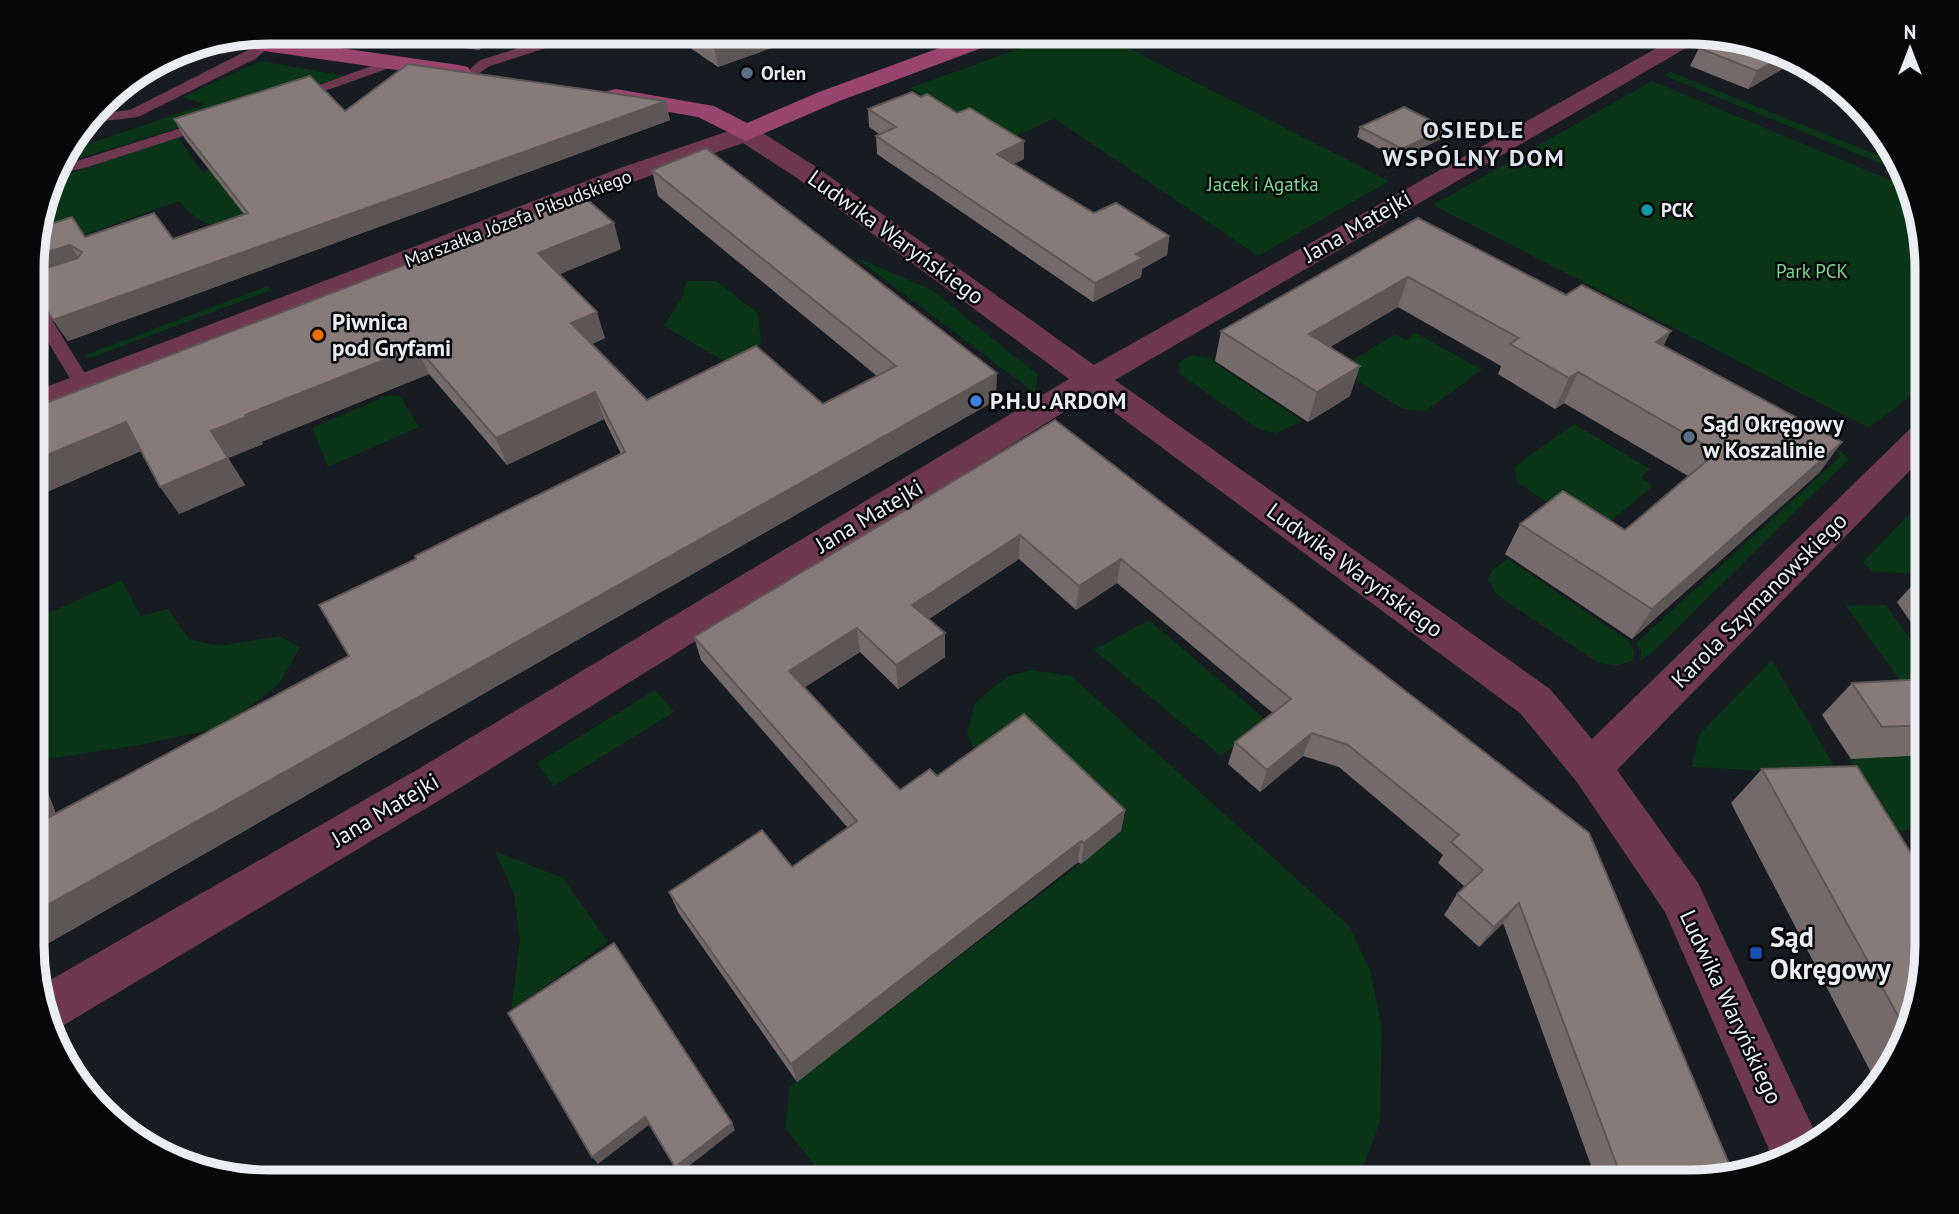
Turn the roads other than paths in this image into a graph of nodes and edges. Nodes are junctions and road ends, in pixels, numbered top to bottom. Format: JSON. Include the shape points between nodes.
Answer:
{"nodes":[{"id":1,"x":260,"y":44,"type":"edge"},
{"id":2,"x":971,"y":44,"type":"edge"},
{"id":3,"x":1680,"y":44,"type":"edge"},
{"id":4,"x":266,"y":45,"type":"junction"},
{"id":5,"x":541,"y":45,"type":"dead end"},
{"id":6,"x":393,"y":62,"type":"junction"},
{"id":7,"x":472,"y":74,"type":"junction"},
{"id":8,"x":513,"y":80,"type":"edge"},
{"id":9,"x":594,"y":93,"type":"edge"},
{"id":10,"x":284,"y":100,"type":"edge"},
{"id":11,"x":102,"y":118,"type":"edge"},
{"id":12,"x":223,"y":119,"type":"edge"},
{"id":13,"x":746,"y":133,"type":"junction"},
{"id":14,"x":69,"y":166,"type":"edge"},
{"id":15,"x":44,"y":320,"type":"edge"},
{"id":16,"x":1093,"y":379,"type":"junction"},
{"id":17,"x":83,"y":385,"type":"junction"},
{"id":18,"x":44,"y":400,"type":"edge"},
{"id":19,"x":1915,"y":444,"type":"edge"},
{"id":20,"x":1591,"y":768,"type":"junction"},
{"id":21,"x":52,"y":1007,"type":"edge"},
{"id":22,"x":1794,"y":1145,"type":"edge"}],
"edges":[{"from":1,"to":4,"type":"street"},
{"from":2,"to":13,"type":"street","name":"Marszałka Józefa Piłsudskiego"},
{"from":3,"to":16,"type":"street","name":"Jana Matejki"},
{"from":4,"to":6,"type":"street"},
{"from":4,"to":11,"type":"lane","via":[[133,114]]},
{"from":5,"to":7,"type":"lane","via":[[485,63]]},
{"from":6,"to":7,"type":"street"},
{"from":6,"to":10,"type":"lane"},
{"from":7,"to":8,"type":"street"},
{"from":9,"to":13,"type":"street","via":[[705,111]]},
{"from":12,"to":14,"type":"lane"},
{"from":13,"to":16,"type":"street","name":"Ludwika Waryńskiego"},
{"from":13,"to":17,"type":"street","name":"Marszałka Józefa Piłsudskiego"},
{"from":15,"to":17,"type":"lane"},
{"from":16,"to":20,"type":"street","name":"Ludwika Waryńskiego","via":[[1535,701]]},
{"from":16,"to":21,"type":"street","name":"Jana Matejki","via":[[435,781]]},
{"from":17,"to":18,"type":"street","name":"Marszałka Józefa Piłsudskiego"},
{"from":19,"to":20,"type":"street","name":"Karola Szymanowskiego"},
{"from":20,"to":22,"type":"street","name":"Ludwika Waryńskiego","via":[[1682,898]]}]}
